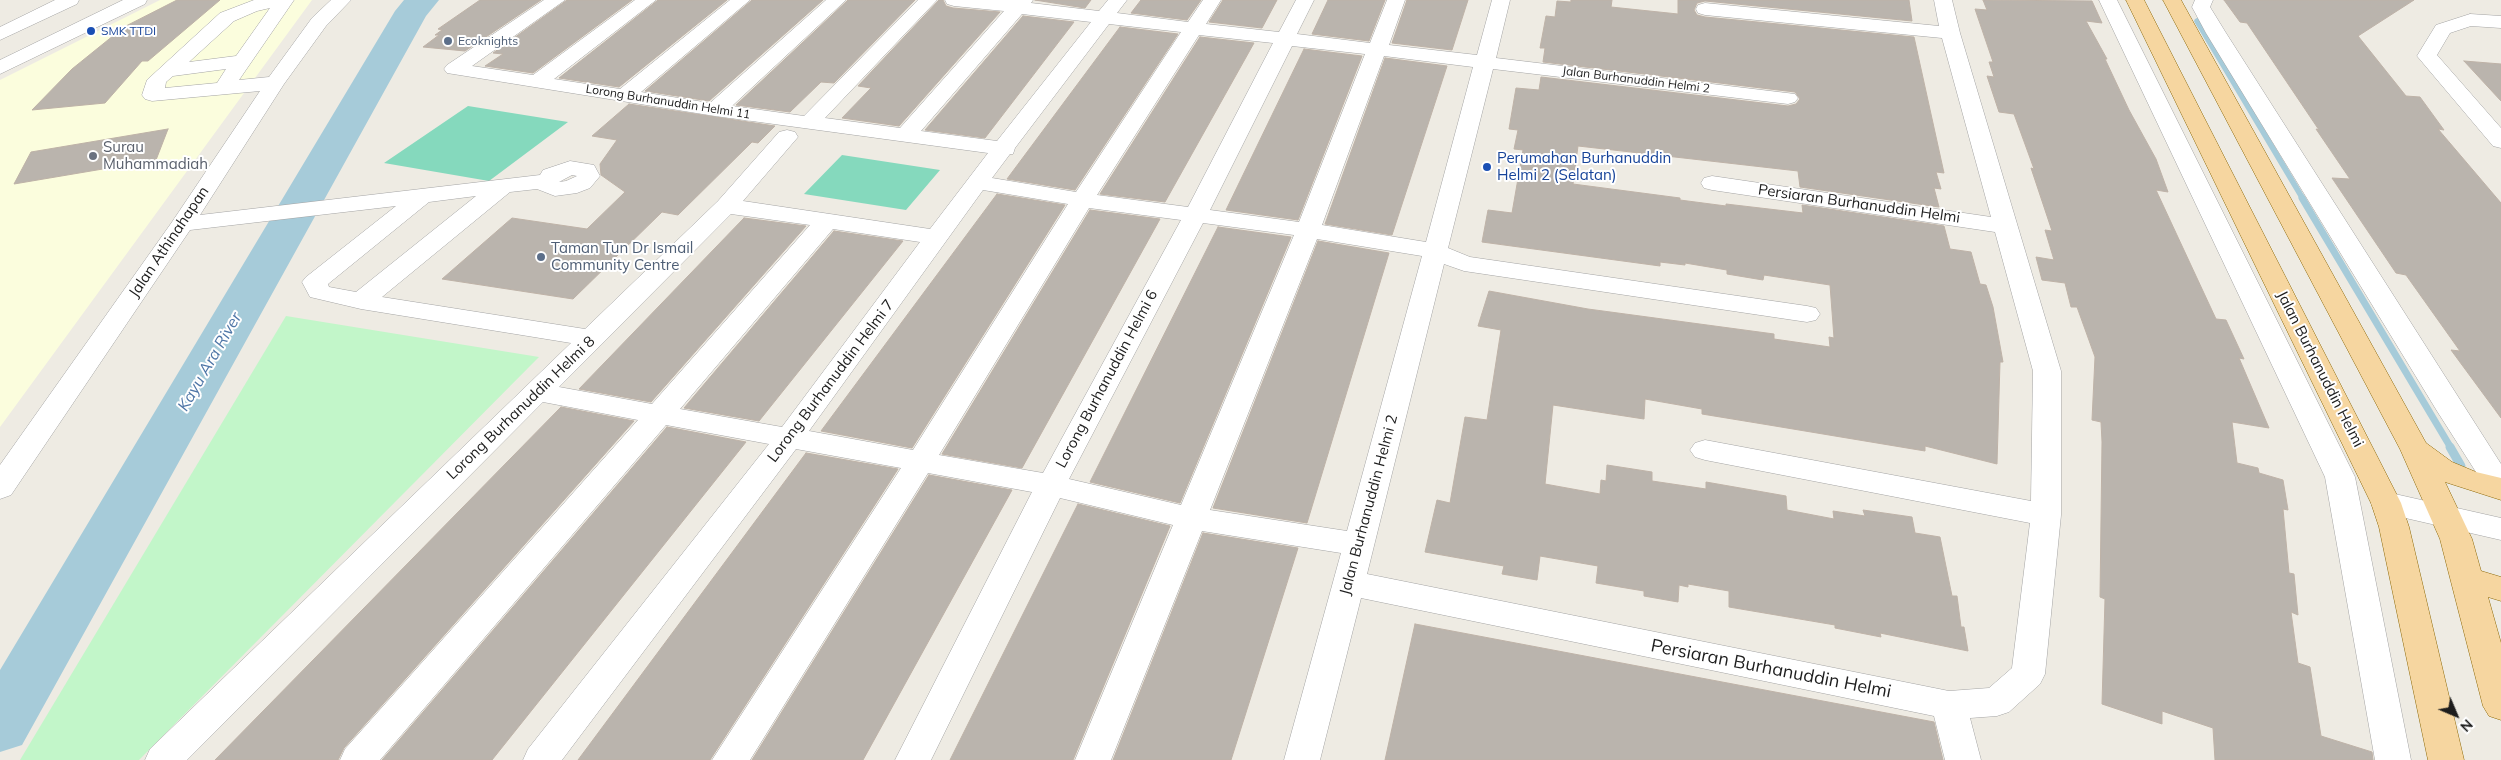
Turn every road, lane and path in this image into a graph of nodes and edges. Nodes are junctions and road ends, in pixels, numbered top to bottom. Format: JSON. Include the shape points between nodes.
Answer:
{"nodes":[{"id":1,"x":70,"y":0,"type":"edge"},
{"id":2,"x":100,"y":0,"type":"edge"},
{"id":3,"x":138,"y":0,"type":"edge"},
{"id":4,"x":285,"y":0,"type":"edge"},
{"id":5,"x":342,"y":0,"type":"edge"},
{"id":6,"x":556,"y":0,"type":"edge"},
{"id":7,"x":647,"y":0,"type":"edge"},
{"id":8,"x":742,"y":0,"type":"edge"},
{"id":9,"x":837,"y":0,"type":"edge"},
{"id":10,"x":928,"y":0,"type":"edge"},
{"id":11,"x":954,"y":0,"type":"edge"},
{"id":12,"x":1212,"y":0,"type":"edge"},
{"id":13,"x":1305,"y":0,"type":"edge"},
{"id":14,"x":1396,"y":0,"type":"edge"},
{"id":15,"x":1501,"y":0,"type":"edge"},
{"id":16,"x":1943,"y":0,"type":"edge"},
{"id":17,"x":2108,"y":0,"type":"edge"},
{"id":18,"x":2134,"y":0,"type":"edge"},
{"id":19,"x":2172,"y":0,"type":"edge"},
{"id":20,"x":2204,"y":0,"type":"edge"},
{"id":21,"x":1021,"y":4,"type":"edge"},
{"id":22,"x":1111,"y":9,"type":"edge"},
{"id":23,"x":1705,"y":9,"type":"dead end"},
{"id":24,"x":2501,"y":22,"type":"edge"},
{"id":25,"x":1194,"y":28,"type":"junction"},
{"id":26,"x":1950,"y":33,"type":"junction"},
{"id":27,"x":0,"y":34,"type":"edge"},
{"id":28,"x":1286,"y":38,"type":"junction"},
{"id":29,"x":0,"y":48,"type":"edge"},
{"id":30,"x":1378,"y":49,"type":"junction"},
{"id":31,"x":242,"y":61,"type":"junction"},
{"id":32,"x":1484,"y":61,"type":"junction"},
{"id":33,"x":167,"y":71,"type":"junction"},
{"id":34,"x":1,"y":80,"type":"edge"},
{"id":35,"x":537,"y":82,"type":"junction"},
{"id":36,"x":275,"y":83,"type":"junction"},
{"id":37,"x":223,"y":88,"type":"junction"},
{"id":38,"x":625,"y":95,"type":"junction"},
{"id":39,"x":1788,"y":98,"type":"dead end"},
{"id":40,"x":715,"y":110,"type":"junction"},
{"id":41,"x":810,"y":122,"type":"junction"},
{"id":42,"x":906,"y":134,"type":"junction"},
{"id":43,"x":787,"y":137,"type":"dead end"},
{"id":44,"x":2501,"y":141,"type":"edge"},
{"id":45,"x":1005,"y":149,"type":"junction"},
{"id":46,"x":546,"y":181,"type":"dead end"},
{"id":47,"x":977,"y":182,"type":"junction"},
{"id":48,"x":1712,"y":183,"type":"dead end"},
{"id":49,"x":502,"y":187,"type":"junction"},
{"id":50,"x":421,"y":197,"type":"junction"},
{"id":51,"x":1082,"y":200,"type":"junction"},
{"id":52,"x":726,"y":206,"type":"junction"},
{"id":53,"x":1196,"y":214,"type":"junction"},
{"id":54,"x":826,"y":222,"type":"junction"},
{"id":55,"x":182,"y":224,"type":"junction"},
{"id":56,"x":2006,"y":226,"type":"junction"},
{"id":57,"x":1308,"y":230,"type":"junction"},
{"id":58,"x":938,"y":237,"type":"junction"},
{"id":59,"x":1436,"y":251,"type":"junction"},
{"id":60,"x":362,"y":300,"type":"junction"},
{"id":61,"x":1807,"y":314,"type":"dead end"},
{"id":62,"x":592,"y":338,"type":"junction"},
{"id":63,"x":536,"y":392,"type":"junction"},
{"id":64,"x":660,"y":415,"type":"junction"},
{"id":65,"x":788,"y":439,"type":"junction"},
{"id":66,"x":2415,"y":449,"type":"junction"},
{"id":67,"x":1705,"y":450,"type":"dead end"},
{"id":68,"x":920,"y":462,"type":"junction"},
{"id":69,"x":1051,"y":485,"type":"junction"},
{"id":70,"x":0,"y":488,"type":"edge"},
{"id":71,"x":2501,"y":488,"type":"edge"},
{"id":72,"x":2386,"y":503,"type":"junction"},
{"id":73,"x":2046,"y":515,"type":"junction"},
{"id":74,"x":1192,"y":518,"type":"junction"},
{"id":75,"x":2447,"y":518,"type":"junction"},
{"id":76,"x":2501,"y":529,"type":"edge"},
{"id":77,"x":1359,"y":544,"type":"junction"},
{"id":78,"x":2468,"y":579,"type":"junction"},
{"id":79,"x":1349,"y":583,"type":"junction"},
{"id":80,"x":2501,"y":588,"type":"edge"},
{"id":81,"x":1948,"y":705,"type":"junction"},
{"id":82,"x":2501,"y":706,"type":"edge"},
{"id":83,"x":163,"y":760,"type":"edge"},
{"id":84,"x":358,"y":760,"type":"edge"},
{"id":85,"x":541,"y":760,"type":"edge"},
{"id":86,"x":730,"y":760,"type":"edge"},
{"id":87,"x":913,"y":760,"type":"edge"},
{"id":88,"x":1093,"y":760,"type":"edge"},
{"id":89,"x":1302,"y":760,"type":"edge"},
{"id":90,"x":1962,"y":760,"type":"edge"},
{"id":91,"x":2393,"y":760,"type":"edge"},
{"id":92,"x":2446,"y":760,"type":"edge"}],
"edges":[{"from":1,"to":27,"type":"street"},
{"from":2,"to":29,"type":"street"},
{"from":3,"to":34,"type":"street"},
{"from":4,"to":31,"type":"street"},
{"from":4,"to":33,"type":"street","via":[[252,6],[227,17]]},
{"from":5,"to":36,"type":"street","name":"Jalan Athinahapan","via":[[319,22]]},
{"from":6,"to":35,"type":"street","name":"Lorong Burhanuddin Helmi 11","via":[[454,69]]},
{"from":7,"to":35,"type":"street"},
{"from":8,"to":38,"type":"street"},
{"from":9,"to":40,"type":"street"},
{"from":10,"to":41,"type":"street"},
{"from":11,"to":21,"type":"street"},
{"from":12,"to":25,"type":"street"},
{"from":13,"to":28,"type":"street","name":"Lorong Burhanuddin Helmi 6"},
{"from":14,"to":30,"type":"street"},
{"from":15,"to":32,"type":"street","name":"Jalan Burhanuddin Helmi 2"},
{"from":16,"to":26,"type":"street","name":"Persiaran Burhanuddin Helmi"},
{"from":17,"to":91,"type":"street","name":"Jalan Burhanuddin Helmi","via":[[2340,477]]},
{"from":18,"to":72,"type":"main road","name":"Jalan Burhanuddin Helmi"},
{"from":19,"to":66,"type":"main road"},
{"from":20,"to":71,"type":"street","via":[[2201,7],[2216,33]]},
{"from":21,"to":22,"type":"street"},
{"from":21,"to":42,"type":"street"},
{"from":22,"to":25,"type":"street"},
{"from":22,"to":45,"type":"street","name":"Lorong Burhanuddin Helmi 7"},
{"from":23,"to":26,"type":"street"},
{"from":24,"to":44,"type":"street","via":[[2470,20],[2443,29],[2427,56]]},
{"from":25,"to":28,"type":"street"},
{"from":25,"to":51,"type":"street"},
{"from":26,"to":56,"type":"street","name":"Persiaran Burhanuddin Helmi"},
{"from":28,"to":30,"type":"street"},
{"from":28,"to":53,"type":"street","name":"Lorong Burhanuddin Helmi 6"},
{"from":30,"to":32,"type":"street"},
{"from":30,"to":57,"type":"street"},
{"from":31,"to":33,"type":"street"},
{"from":31,"to":37,"type":"street"},
{"from":32,"to":39,"type":"street","name":"Jalan Burhanuddin Helmi 2"},
{"from":32,"to":59,"type":"street","name":"Jalan Burhanuddin Helmi 2"},
{"from":33,"to":37,"type":"street","via":[[157,80],[152,95]]},
{"from":35,"to":38,"type":"street","name":"Lorong Burhanuddin Helmi 11"},
{"from":36,"to":37,"type":"street"},
{"from":36,"to":55,"type":"street","name":"Jalan Athinahapan"},
{"from":38,"to":40,"type":"street","name":"Lorong Burhanuddin Helmi 11"},
{"from":40,"to":41,"type":"street","name":"Lorong Burhanuddin Helmi 11"},
{"from":41,"to":42,"type":"street","name":"Lorong Burhanuddin Helmi 11"},
{"from":42,"to":45,"type":"street","name":"Lorong Burhanuddin Helmi 11"},
{"from":43,"to":52,"type":"street","name":"Lorong Burhanuddin Helmi 8"},
{"from":45,"to":47,"type":"street","name":"Lorong Burhanuddin Helmi 7"},
{"from":46,"to":49,"type":"street"},
{"from":47,"to":51,"type":"street"},
{"from":47,"to":58,"type":"street","name":"Lorong Burhanuddin Helmi 7"},
{"from":48,"to":56,"type":"street","name":"Persiaran Burhanuddin Helmi"},
{"from":49,"to":50,"type":"street"},
{"from":49,"to":60,"type":"street"},
{"from":50,"to":55,"type":"street"},
{"from":50,"to":60,"type":"street","via":[[315,282],[319,292]]},
{"from":51,"to":53,"type":"street"},
{"from":51,"to":68,"type":"street"},
{"from":52,"to":54,"type":"street"},
{"from":52,"to":62,"type":"street","name":"Lorong Burhanuddin Helmi 8"},
{"from":53,"to":57,"type":"street"},
{"from":53,"to":69,"type":"street","name":"Lorong Burhanuddin Helmi 6"},
{"from":54,"to":58,"type":"street"},
{"from":54,"to":64,"type":"street"},
{"from":55,"to":70,"type":"street","name":"Jalan Athinahapan"},
{"from":56,"to":73,"type":"street","name":"Persiaran Burhanuddin Helmi","via":[[2047,371]]},
{"from":57,"to":59,"type":"street"},
{"from":57,"to":74,"type":"street"},
{"from":58,"to":65,"type":"street","name":"Lorong Burhanuddin Helmi 7"},
{"from":59,"to":61,"type":"street","via":[[1464,264]]},
{"from":59,"to":77,"type":"street","name":"Jalan Burhanuddin Helmi 2"},
{"from":60,"to":62,"type":"street"},
{"from":62,"to":63,"type":"street","name":"Lorong Burhanuddin Helmi 8"},
{"from":63,"to":64,"type":"street"},
{"from":63,"to":83,"type":"street","name":"Lorong Burhanuddin Helmi 8"},
{"from":64,"to":65,"type":"street"},
{"from":64,"to":84,"type":"street"},
{"from":65,"to":68,"type":"street"},
{"from":65,"to":85,"type":"street","name":"Lorong Burhanuddin Helmi 7"},
{"from":66,"to":71,"type":"main road","via":[[2442,469],[2467,480]]},
{"from":66,"to":75,"type":"main road"},
{"from":67,"to":73,"type":"street"},
{"from":68,"to":69,"type":"street"},
{"from":68,"to":86,"type":"street"},
{"from":69,"to":74,"type":"street"},
{"from":69,"to":87,"type":"street","name":"Lorong Burhanuddin Helmi 6"},
{"from":72,"to":75,"type":"street"},
{"from":72,"to":92,"type":"main road","name":"Jalan Burhanuddin Helmi"},
{"from":73,"to":81,"type":"street","name":"Persiaran Burhanuddin Helmi","via":[[2028,674],[1997,702]]},
{"from":74,"to":77,"type":"street"},
{"from":74,"to":88,"type":"street"},
{"from":75,"to":76,"type":"street"},
{"from":75,"to":78,"type":"main road"},
{"from":77,"to":79,"type":"street","name":"Jalan Burhanuddin Helmi 2"},
{"from":78,"to":80,"type":"main road"},
{"from":78,"to":82,"type":"main road"},
{"from":79,"to":81,"type":"street","name":"Persiaran Burhanuddin Helmi"},
{"from":79,"to":89,"type":"street","name":"Jalan Burhanuddin Helmi 2"},
{"from":81,"to":90,"type":"street"}]}
